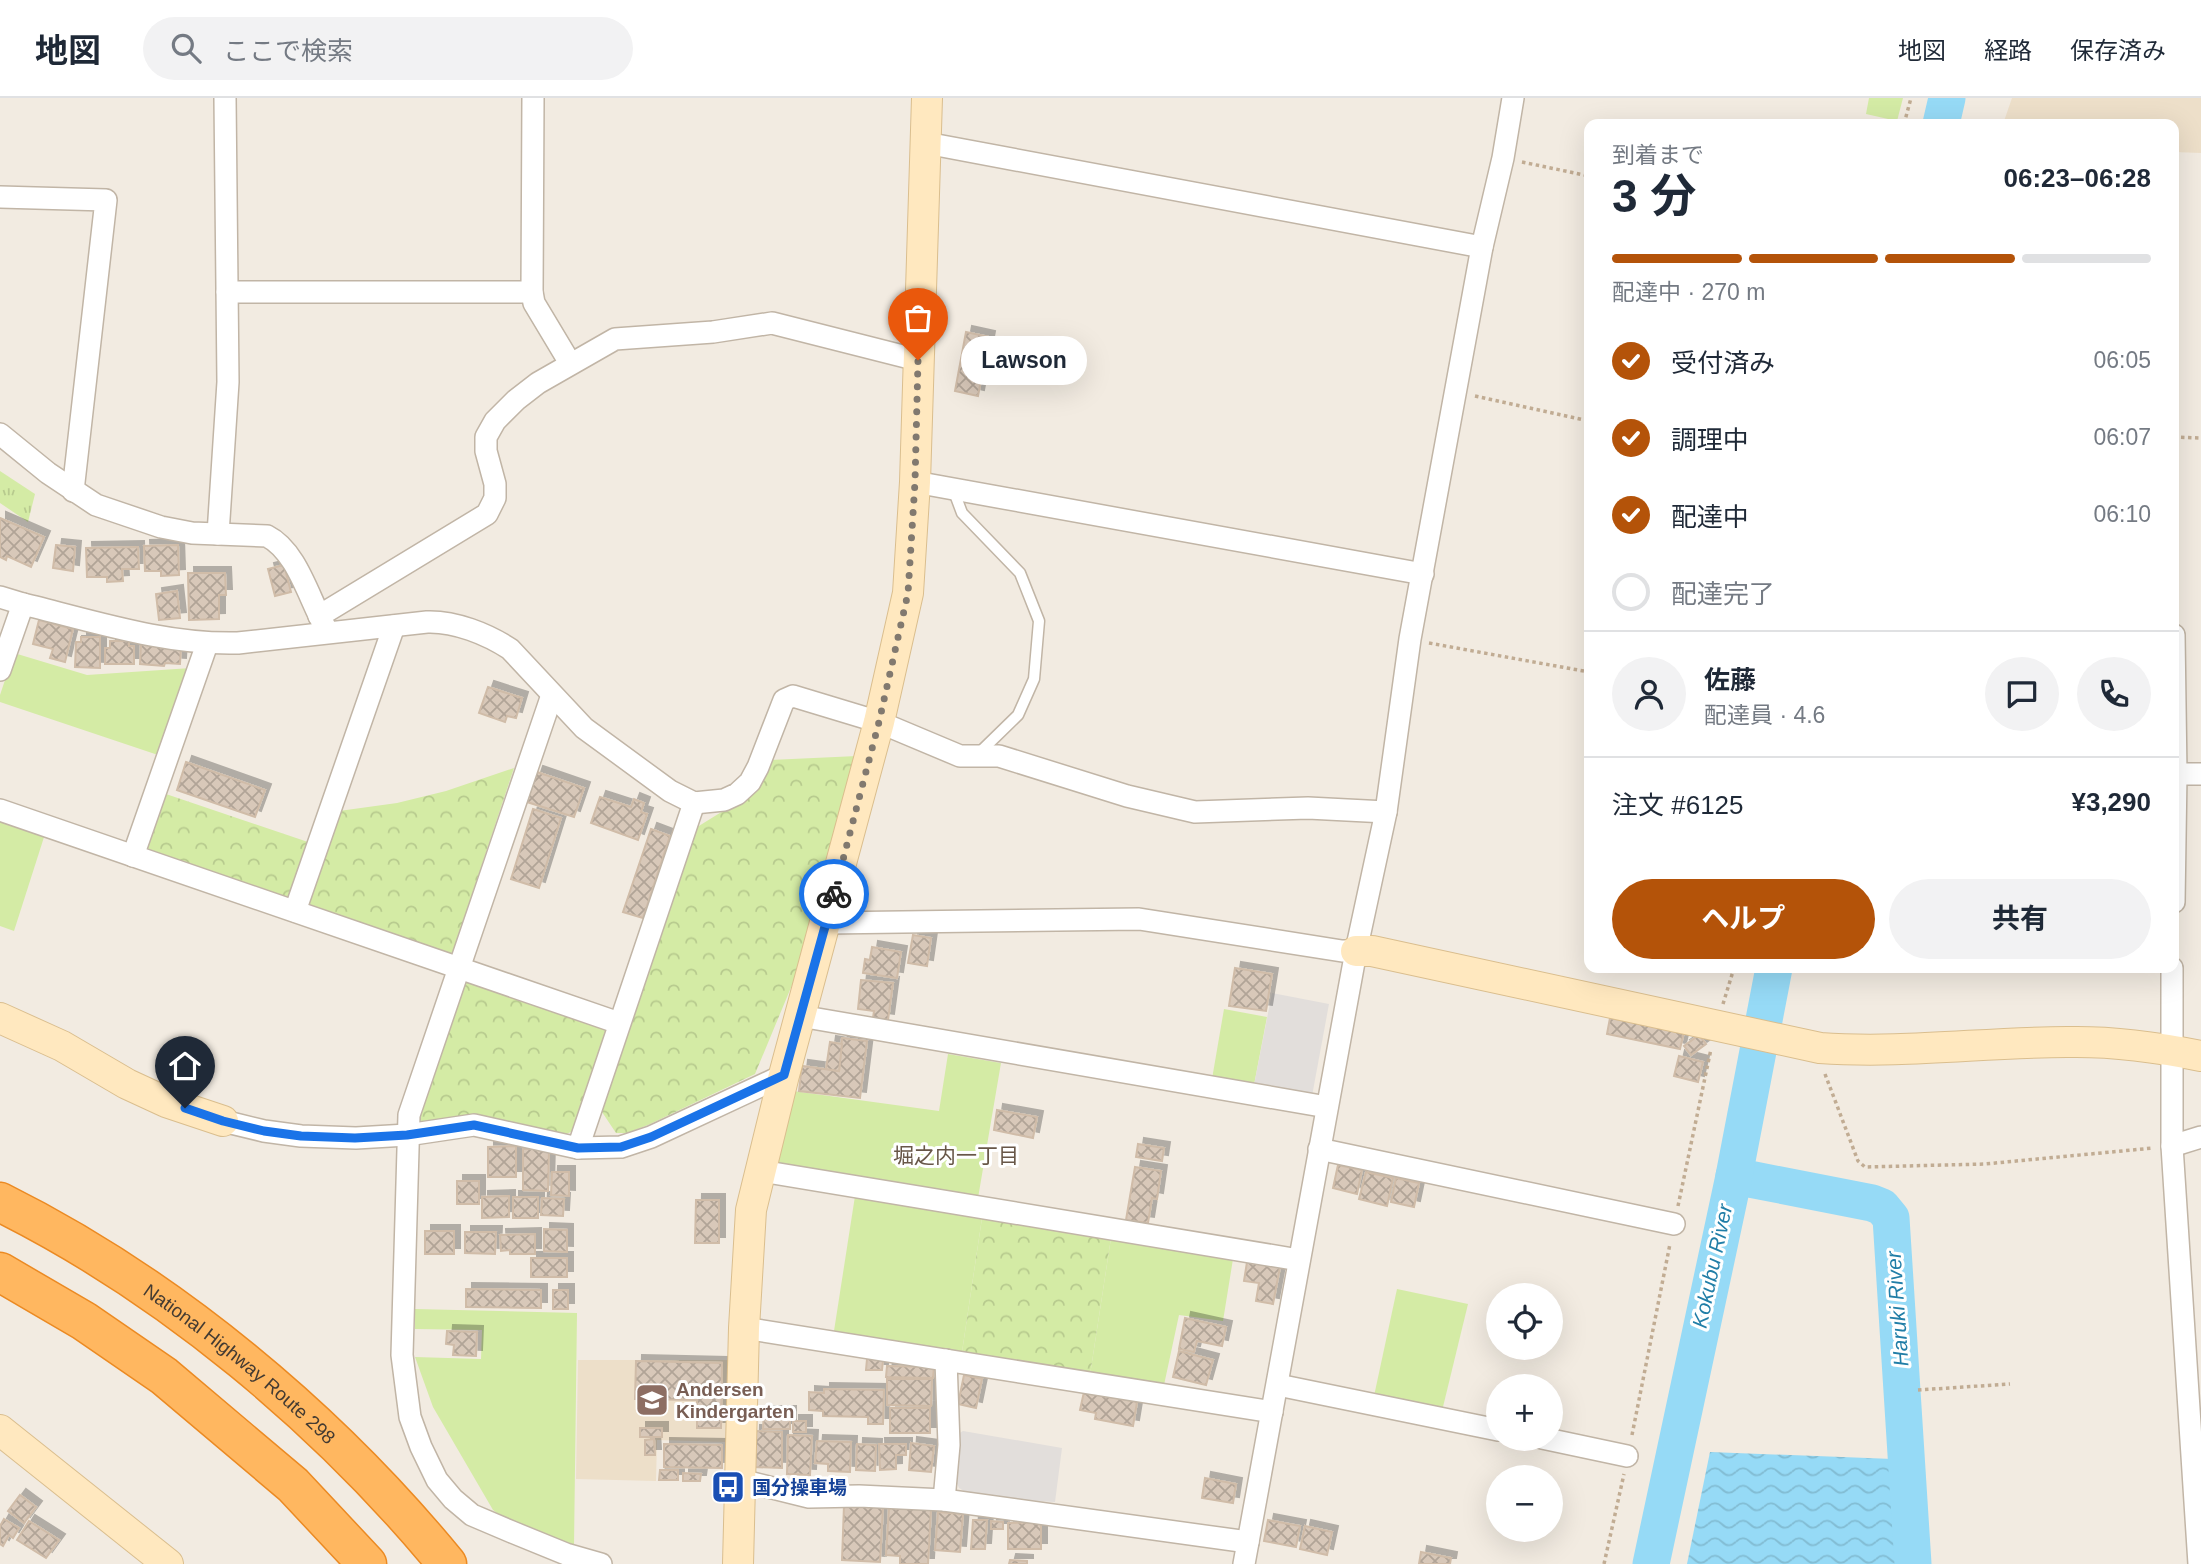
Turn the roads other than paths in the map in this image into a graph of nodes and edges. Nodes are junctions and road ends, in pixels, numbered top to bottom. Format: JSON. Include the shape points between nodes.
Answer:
{"nodes":[{"id":1,"x":226,"y":98,"type":"edge"},
{"id":2,"x":533,"y":98,"type":"edge"},
{"id":3,"x":927,"y":98,"type":"edge"},
{"id":4,"x":1513,"y":98,"type":"edge"},
{"id":5,"x":926,"y":143,"type":"junction"},
{"id":6,"x":0,"y":197,"type":"edge"},
{"id":7,"x":1482,"y":247,"type":"junction"},
{"id":8,"x":227,"y":292,"type":"junction"},
{"id":9,"x":532,"y":292,"type":"junction"},
{"id":10,"x":918,"y":360,"type":"junction"},
{"id":11,"x":570,"y":363,"type":"junction"},
{"id":12,"x":0,"y":434,"type":"edge"},
{"id":13,"x":915,"y":482,"type":"junction"},
{"id":14,"x":953,"y":489,"type":"junction"},
{"id":15,"x":73,"y":491,"type":"junction"},
{"id":16,"x":218,"y":534,"type":"junction"},
{"id":17,"x":1423,"y":574,"type":"junction"},
{"id":18,"x":0,"y":597,"type":"edge"},
{"id":19,"x":23,"y":604,"type":"junction"},
{"id":20,"x":323,"y":624,"type":"junction"},
{"id":21,"x":394,"y":626,"type":"junction"},
{"id":22,"x":207,"y":644,"type":"junction"},
{"id":23,"x":0,"y":670,"type":"edge"},
{"id":24,"x":552,"y":695,"type":"junction"},
{"id":25,"x":879,"y":722,"type":"junction"},
{"id":26,"x":976,"y":756,"type":"junction"},
{"id":27,"x":2179,"y":774,"type":"edge"},
{"id":28,"x":2201,"y":774,"type":"edge"},
{"id":29,"x":694,"y":803,"type":"junction"},
{"id":30,"x":0,"y":810,"type":"edge"},
{"id":31,"x":1386,"y":812,"type":"junction"},
{"id":32,"x":133,"y":856,"type":"junction"},
{"id":33,"x":295,"y":911,"type":"junction"},
{"id":34,"x":826,"y":923,"type":"junction"},
{"id":35,"x":1356,"y":951,"type":"junction"},
{"id":36,"x":459,"y":968,"type":"junction"},
{"id":37,"x":2173,"y":973,"type":"edge"},
{"id":38,"x":800,"y":1016,"type":"junction"},
{"id":39,"x":0,"y":1018,"type":"edge"},
{"id":40,"x":619,"y":1023,"type":"junction"},
{"id":41,"x":2187,"y":1053,"type":"edge"},
{"id":42,"x":784,"y":1075,"type":"junction"},
{"id":43,"x":1328,"y":1107,"type":"junction"},
{"id":44,"x":223,"y":1121,"type":"joint"},
{"id":45,"x":407,"y":1135,"type":"junction"},
{"id":46,"x":2201,"y":1136,"type":"edge"},
{"id":47,"x":2172,"y":1146,"type":"junction"},
{"id":48,"x":578,"y":1148,"type":"junction"},
{"id":49,"x":1320,"y":1149,"type":"junction"},
{"id":50,"x":761,"y":1171,"type":"junction"},
{"id":51,"x":0,"y":1202,"type":"edge"},
{"id":52,"x":1674,"y":1224,"type":"road end"},
{"id":53,"x":1299,"y":1260,"type":"junction"},
{"id":54,"x":0,"y":1272,"type":"edge"},
{"id":55,"x":744,"y":1328,"type":"junction"},
{"id":56,"x":946,"y":1360,"type":"junction"},
{"id":57,"x":1278,"y":1385,"type":"junction"},
{"id":58,"x":1272,"y":1412,"type":"junction"},
{"id":59,"x":1486,"y":1428,"type":"edge"},
{"id":60,"x":0,"y":1431,"type":"edge"},
{"id":61,"x":1563,"y":1442,"type":"edge"},
{"id":62,"x":1628,"y":1456,"type":"road end"},
{"id":63,"x":740,"y":1480,"type":"junction"},
{"id":64,"x":944,"y":1500,"type":"junction"},
{"id":65,"x":1248,"y":1542,"type":"junction"},
{"id":66,"x":168,"y":1564,"type":"edge"},
{"id":67,"x":367,"y":1564,"type":"edge"},
{"id":68,"x":447,"y":1564,"type":"edge"},
{"id":69,"x":601,"y":1564,"type":"edge"},
{"id":70,"x":738,"y":1564,"type":"edge"},
{"id":71,"x":1244,"y":1564,"type":"edge"},
{"id":72,"x":2199,"y":1564,"type":"edge"}],
"edges":[{"from":1,"to":8,"type":"street"},
{"from":2,"to":9,"type":"street"},
{"from":3,"to":5,"type":"street"},
{"from":4,"to":7,"type":"street"},
{"from":5,"to":7,"type":"street"},
{"from":5,"to":10,"type":"street"},
{"from":6,"to":15,"type":"street","via":[[106,200]]},
{"from":7,"to":17,"type":"street"},
{"from":8,"to":9,"type":"street"},
{"from":8,"to":16,"type":"street","via":[[228,382]]},
{"from":9,"to":11,"type":"street"},
{"from":10,"to":11,"type":"street","via":[[772,323],[615,339]]},
{"from":10,"to":13,"type":"street"},
{"from":11,"to":20,"type":"street","via":[[516,401],[486,437],[495,484],[495,498],[487,514]]},
{"from":12,"to":15,"type":"street"},
{"from":13,"to":14,"type":"street"},
{"from":13,"to":25,"type":"street","via":[[908,593]]},
{"from":14,"to":17,"type":"street"},
{"from":14,"to":26,"type":"lane","via":[[962,513],[1020,573],[1038,621],[1034,679],[1018,715]]},
{"from":15,"to":16,"type":"street","via":[[96,505],[161,527]]},
{"from":16,"to":20,"type":"street","via":[[276,541],[290,557]]},
{"from":17,"to":31,"type":"street"},
{"from":18,"to":19,"type":"street"},
{"from":19,"to":22,"type":"street"},
{"from":19,"to":23,"type":"street"},
{"from":20,"to":21,"type":"street"},
{"from":20,"to":22,"type":"street","via":[[238,643]]},
{"from":21,"to":24,"type":"street","via":[[440,622],[496,641],[519,658]]},
{"from":21,"to":33,"type":"street"},
{"from":22,"to":32,"type":"street"},
{"from":24,"to":29,"type":"street","via":[[584,728],[670,791]]},
{"from":24,"to":36,"type":"street"},
{"from":25,"to":26,"type":"street","via":[[960,756]]},
{"from":25,"to":29,"type":"street","via":[[793,696],[784,700],[750,782],[724,800]]},
{"from":25,"to":34,"type":"street"},
{"from":26,"to":31,"type":"street","via":[[999,756],[1127,796],[1195,811],[1308,808]]},
{"from":27,"to":28,"type":"street"},
{"from":29,"to":40,"type":"street"},
{"from":30,"to":32,"type":"street"},
{"from":31,"to":35,"type":"street"},
{"from":32,"to":33,"type":"street"},
{"from":33,"to":36,"type":"street"},
{"from":34,"to":35,"type":"street","via":[[1139,919]]},
{"from":34,"to":38,"type":"street"},
{"from":35,"to":41,"type":"street","via":[[1811,1046],[1866,1051],[2068,1042],[2135,1044]]},
{"from":35,"to":43,"type":"street"},
{"from":36,"to":40,"type":"street"},
{"from":36,"to":45,"type":"street","via":[[409,1115]]},
{"from":37,"to":41,"type":"street"},
{"from":38,"to":42,"type":"street"},
{"from":38,"to":43,"type":"street"},
{"from":39,"to":44,"type":"street","via":[[146,1093]]},
{"from":40,"to":48,"type":"street"},
{"from":41,"to":47,"type":"street"},
{"from":42,"to":48,"type":"street","via":[[651,1137],[621,1147]]},
{"from":42,"to":50,"type":"street"},
{"from":43,"to":49,"type":"street"},
{"from":44,"to":45,"type":"street","via":[[301,1136]]},
{"from":45,"to":48,"type":"street","via":[[474,1125]]},
{"from":45,"to":69,"type":"street","via":[[402,1355],[410,1417],[421,1447],[437,1480],[472,1515]]},
{"from":46,"to":47,"type":"street"},
{"from":47,"to":72,"type":"street"},
{"from":49,"to":52,"type":"street"},
{"from":49,"to":53,"type":"street"},
{"from":50,"to":53,"type":"street"},
{"from":50,"to":55,"type":"street","via":[[751,1210]]},
{"from":51,"to":68,"type":"highway","name":"National Highway Route 298","via":[[112,1266],[218,1342],[332,1438]]},
{"from":53,"to":57,"type":"street"},
{"from":54,"to":67,"type":"highway","via":[[84,1321],[164,1377],[293,1485]]},
{"from":55,"to":56,"type":"street"},
{"from":55,"to":63,"type":"street"},
{"from":56,"to":58,"type":"street"},
{"from":56,"to":64,"type":"street","via":[[949,1445]]},
{"from":57,"to":58,"type":"street"},
{"from":57,"to":59,"type":"street"},
{"from":58,"to":65,"type":"street"},
{"from":60,"to":66,"type":"street"},
{"from":61,"to":62,"type":"street"},
{"from":63,"to":64,"type":"street","via":[[808,1497]]},
{"from":63,"to":70,"type":"street"},
{"from":64,"to":65,"type":"street"},
{"from":65,"to":71,"type":"street"}]}
